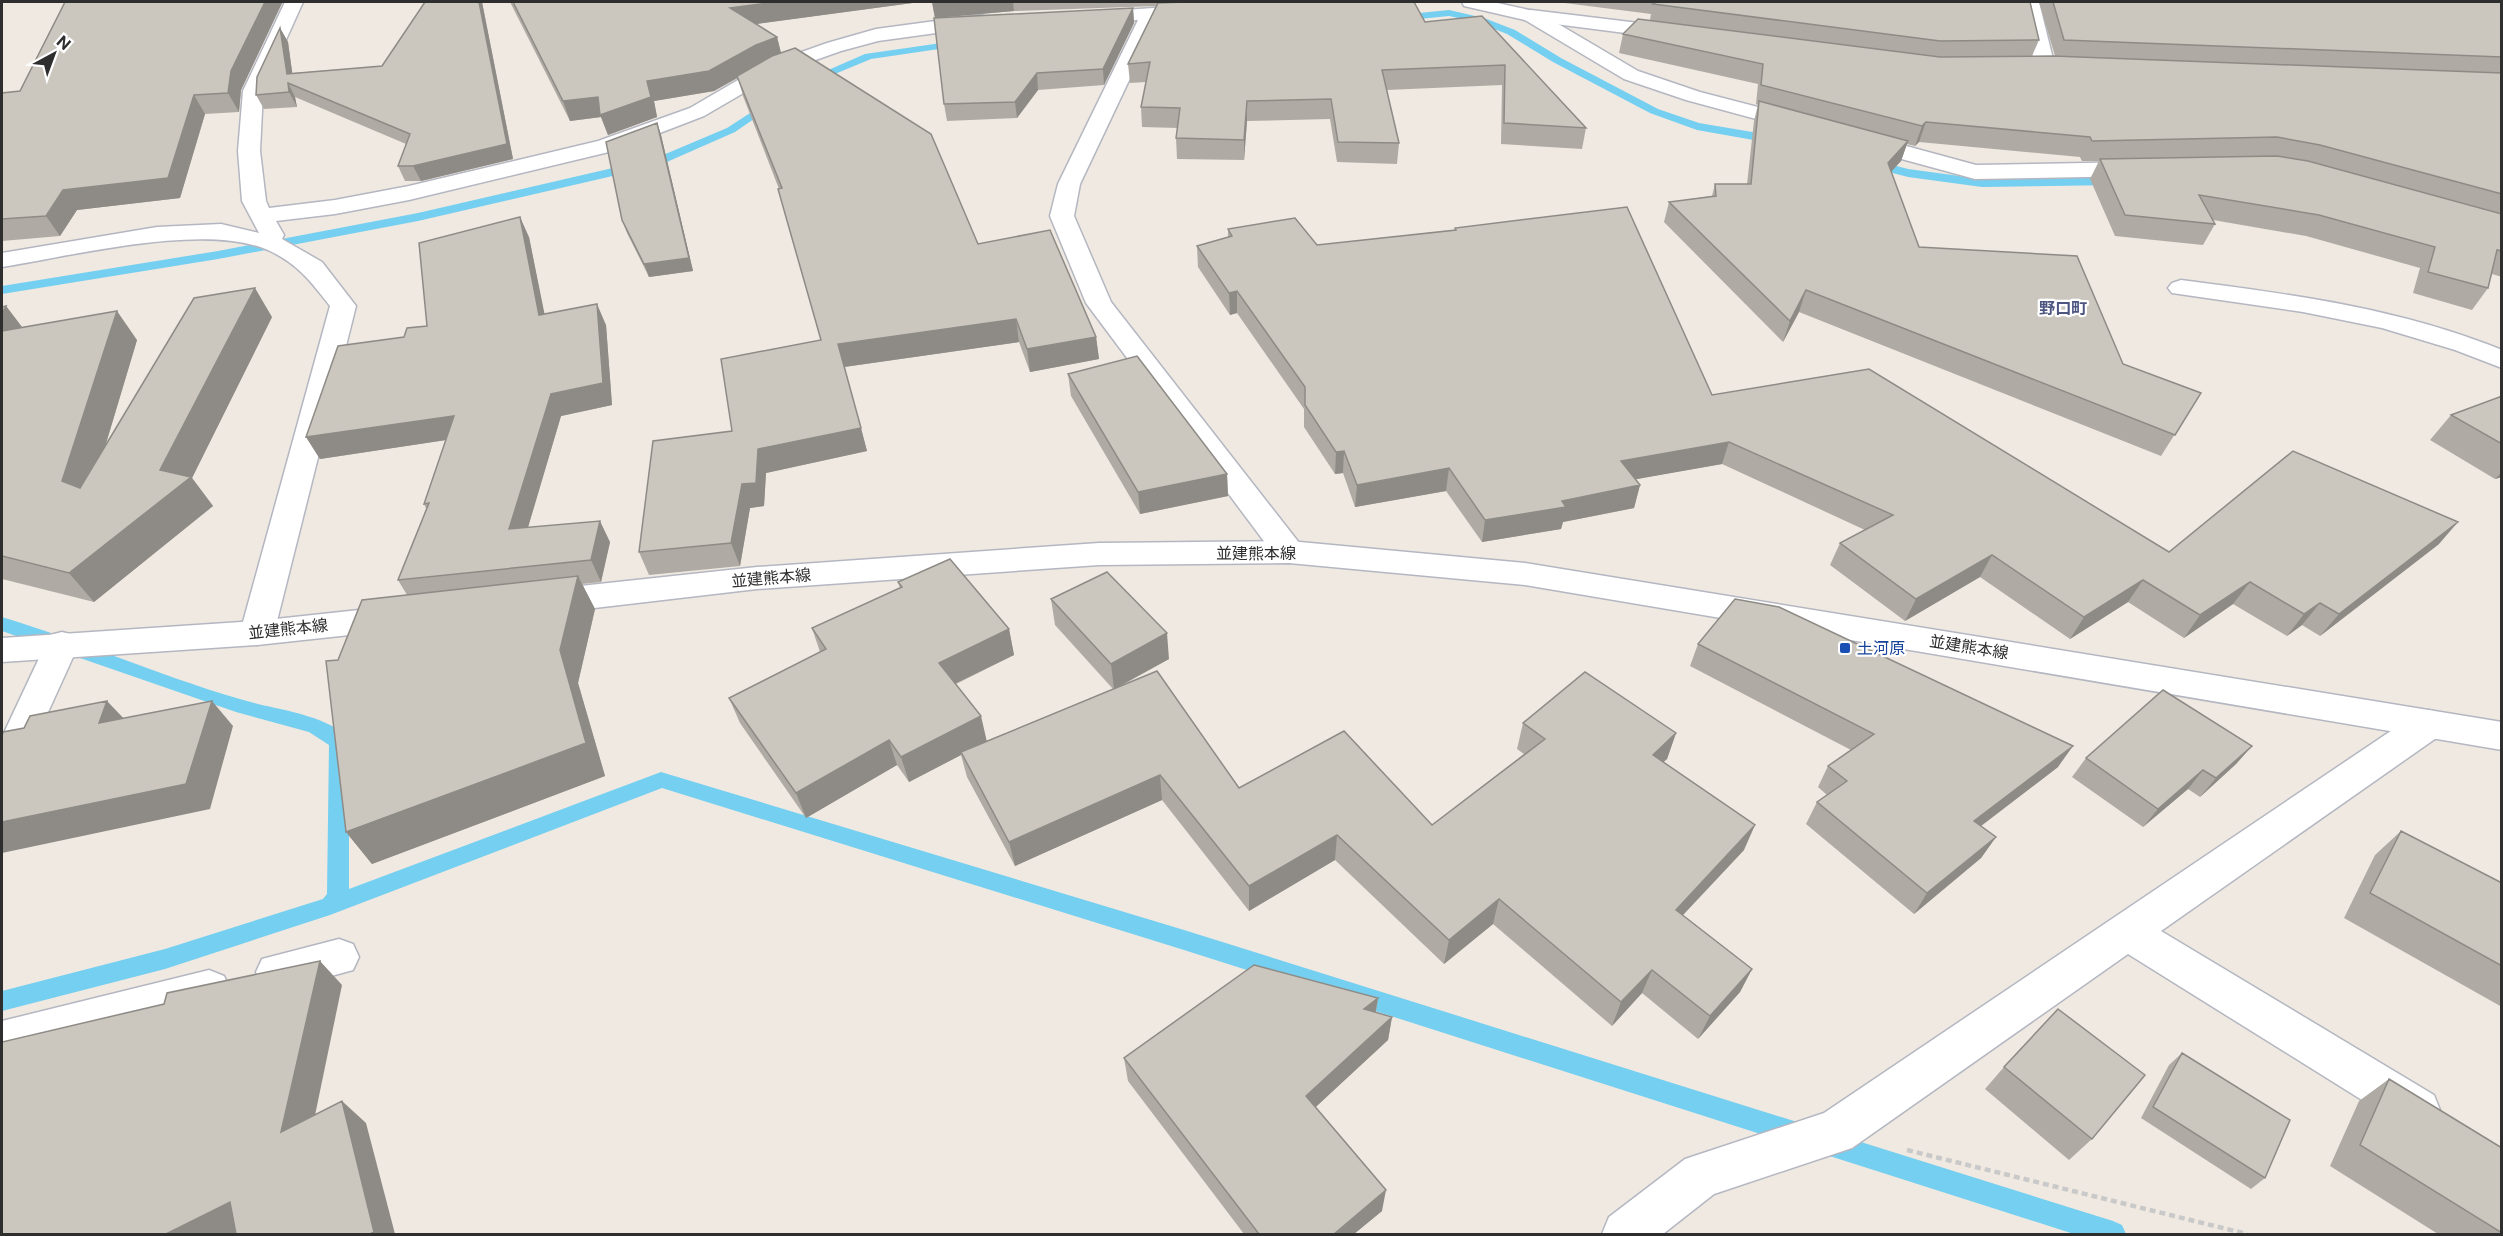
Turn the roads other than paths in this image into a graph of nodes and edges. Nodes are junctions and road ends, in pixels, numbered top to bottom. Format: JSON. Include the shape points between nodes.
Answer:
{"nodes":[{"id":1,"x":294,"y":2,"type":"edge"},
{"id":2,"x":1481,"y":2,"type":"edge"},
{"id":3,"x":2030,"y":2,"type":"edge"},
{"id":4,"x":1220,"y":10,"type":"edge"},
{"id":5,"x":1149,"y":15,"type":"junction"},
{"id":6,"x":1531,"y":16,"type":"junction"},
{"id":7,"x":1071,"y":17,"type":"edge"},
{"id":8,"x":1002,"y":20,"type":"edge"},
{"id":9,"x":1688,"y":35,"type":"edge"},
{"id":10,"x":2023,"y":67,"type":"edge"},
{"id":11,"x":2045,"y":67,"type":"junction"},
{"id":12,"x":2069,"y":68,"type":"edge"},
{"id":13,"x":1817,"y":129,"type":"edge"},
{"id":14,"x":1840,"y":135,"type":"edge"},
{"id":15,"x":2160,"y":169,"type":"edge"},
{"id":16,"x":260,"y":216,"type":"junction"},
{"id":17,"x":278,"y":245,"type":"junction"},
{"id":18,"x":2,"y":260,"type":"edge"},
{"id":19,"x":2181,"y":288,"type":"dead end"},
{"id":20,"x":2502,"y":360,"type":"edge"},
{"id":21,"x":1289,"y":552,"type":"junction"},
{"id":22,"x":519,"y":604,"type":"edge"},
{"id":23,"x":424,"y":615,"type":"edge"},
{"id":24,"x":257,"y":633,"type":"junction"},
{"id":25,"x":62,"y":644,"type":"junction"},
{"id":26,"x":2,"y":650,"type":"edge"},
{"id":27,"x":2429,"y":724,"type":"junction"},
{"id":28,"x":2502,"y":736,"type":"edge"},
{"id":29,"x":2,"y":775,"type":"edge"},
{"id":30,"x":2127,"y":932,"type":"junction"},
{"id":31,"x":339,"y":957,"type":"dead end"},
{"id":32,"x":2,"y":1041,"type":"edge"},
{"id":33,"x":2451,"y":1131,"type":"edge"},
{"id":34,"x":1626,"y":1234,"type":"edge"}],
"edges":[{"from":1,"to":16,"type":"street","via":[[253,91],[249,150],[254,201]]},
{"from":2,"to":6,"type":"street"},
{"from":3,"to":11,"type":"street"},
{"from":4,"to":5,"type":"street"},
{"from":5,"to":7,"type":"street"},
{"from":5,"to":21,"type":"street","via":[[1069,184],[1062,216],[1099,303]]},
{"from":6,"to":9,"type":"street"},
{"from":6,"to":13,"type":"street","via":[[1631,75]]},
{"from":8,"to":16,"type":"street","via":[[876,35],[834,47],[769,70],[697,112],[605,146],[409,193]]},
{"from":10,"to":11,"type":"street"},
{"from":11,"to":12,"type":"street"},
{"from":14,"to":15,"type":"street","via":[[1975,172]]},
{"from":16,"to":17,"type":"street"},
{"from":17,"to":18,"type":"street","via":[[221,231],[157,234]]},
{"from":17,"to":24,"type":"street","via":[[313,267],[343,306]]},
{"from":19,"to":20,"type":"street","via":[[2380,321]]},
{"from":21,"to":22,"type":"street","name":"並建熊本線","via":[[1099,554],[757,578]]},
{"from":21,"to":27,"type":"street","name":"並建熊本線","via":[[1525,574]]},
{"from":23,"to":24,"type":"street","name":"並建熊本線"},
{"from":24,"to":25,"type":"street","name":"並建熊本線"},
{"from":25,"to":26,"type":"street","name":"並建熊本線"},
{"from":25,"to":29,"type":"street"},
{"from":27,"to":28,"type":"street","name":"並建熊本線"},
{"from":27,"to":30,"type":"street"},
{"from":30,"to":33,"type":"street"},
{"from":30,"to":34,"type":"street","via":[[1836,1132],[1701,1175]]},
{"from":31,"to":32,"type":"street"}]}
